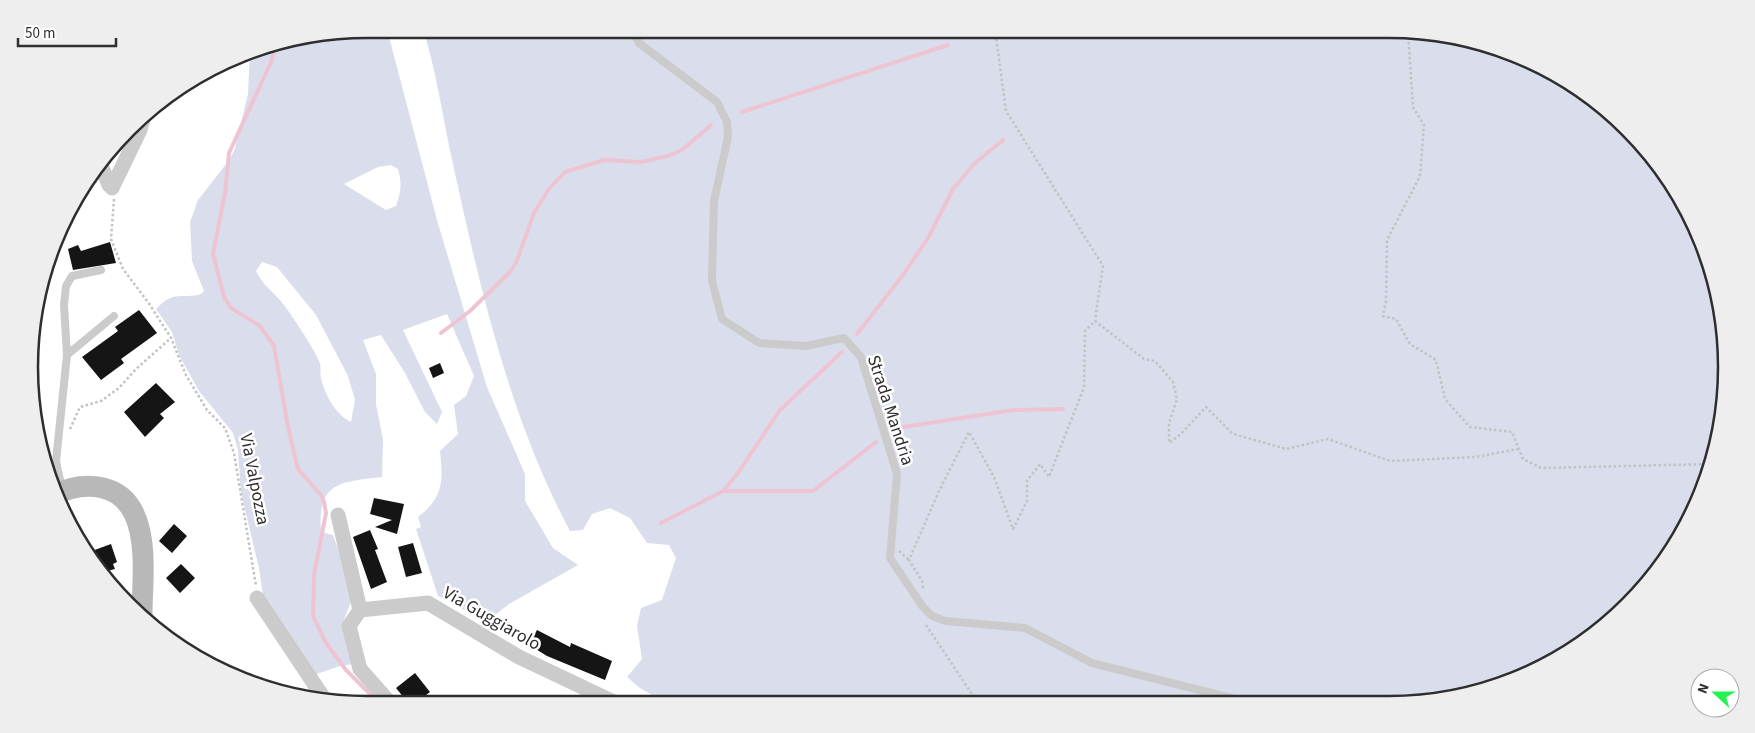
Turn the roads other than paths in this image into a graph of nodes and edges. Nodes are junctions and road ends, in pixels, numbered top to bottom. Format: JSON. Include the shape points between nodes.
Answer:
{"nodes":[{"id":1,"x":636,"y":38,"type":"edge"},
{"id":2,"x":141,"y":128,"type":"edge"},
{"id":3,"x":103,"y":169,"type":"edge"},
{"id":4,"x":101,"y":270,"type":"dead end"},
{"id":5,"x":114,"y":316,"type":"dead end"},
{"id":6,"x":66,"y":355,"type":"junction"},
{"id":7,"x":58,"y":479,"type":"edge"},
{"id":8,"x":63,"y":492,"type":"edge"},
{"id":9,"x":338,"y":515,"type":"dead end"},
{"id":10,"x":257,"y":598,"type":"road end"},
{"id":11,"x":142,"y":606,"type":"edge"},
{"id":12,"x":360,"y":610,"type":"junction"},
{"id":13,"x":320,"y":692,"type":"edge"},
{"id":14,"x":384,"y":696,"type":"edge"},
{"id":15,"x":601,"y":696,"type":"edge"},
{"id":16,"x":1224,"y":696,"type":"edge"}],
"edges":[{"from":1,"to":16,"type":"lane","name":"Strada Mandria","via":[[717,102],[727,122],[728,137],[714,201],[712,281],[722,319],[759,342],[806,346],[844,338],[861,357],[897,474],[890,558],[921,604],[932,616],[946,621],[1024,628],[1092,663]]},
{"from":2,"to":3,"type":"street","via":[[112,188]]},
{"from":4,"to":6,"type":"lane","via":[[72,276],[66,286]]},
{"from":5,"to":6,"type":"lane"},
{"from":6,"to":7,"type":"lane","via":[[56,461]]},
{"from":8,"to":11,"type":"main road","via":[[87,486],[107,489],[133,510],[142,542]]},
{"from":9,"to":12,"type":"street"},
{"from":10,"to":13,"type":"street"},
{"from":12,"to":14,"type":"street","via":[[349,626],[360,669]]},
{"from":12,"to":15,"type":"street","name":"Via Guggiarolo","via":[[428,603],[519,657]]}]}
